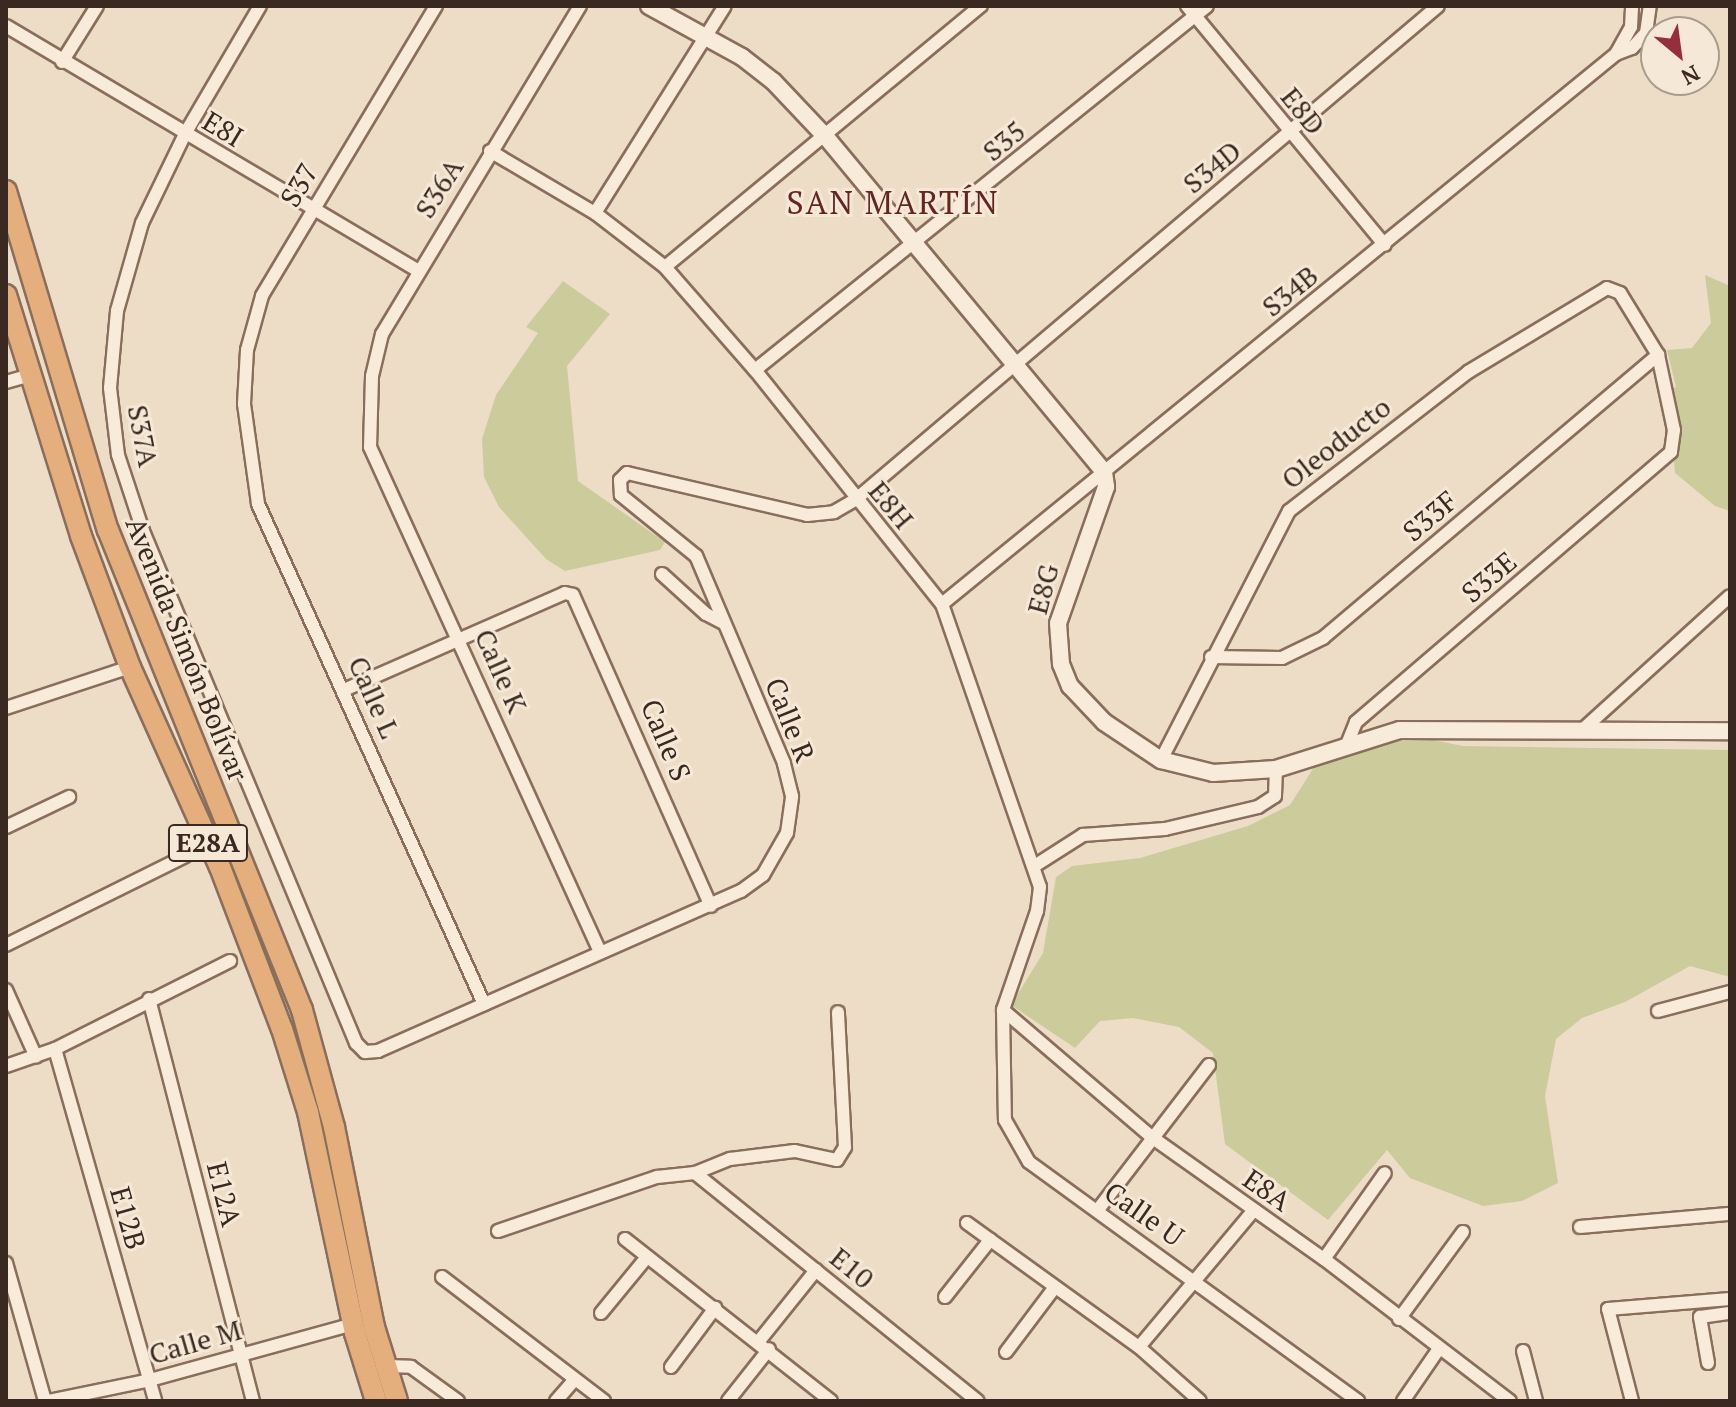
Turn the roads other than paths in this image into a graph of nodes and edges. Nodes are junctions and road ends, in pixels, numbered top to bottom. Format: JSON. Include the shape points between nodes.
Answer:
{"nodes":[{"id":1,"x":97,"y":6,"type":"edge"},
{"id":2,"x":260,"y":6,"type":"edge"},
{"id":3,"x":436,"y":6,"type":"edge"},
{"id":4,"x":580,"y":6,"type":"edge"},
{"id":5,"x":649,"y":6,"type":"edge"},
{"id":6,"x":725,"y":6,"type":"edge"},
{"id":7,"x":981,"y":6,"type":"edge"},
{"id":8,"x":1207,"y":6,"type":"edge"},
{"id":9,"x":1438,"y":6,"type":"edge"},
{"id":10,"x":1632,"y":6,"type":"edge"},
{"id":11,"x":1650,"y":6,"type":"edge"},
{"id":12,"x":1191,"y":11,"type":"edge"},
{"id":13,"x":6,"y":26,"type":"edge"},
{"id":14,"x":707,"y":37,"type":"junction"},
{"id":15,"x":1616,"y":54,"type":"junction"},
{"id":16,"x":62,"y":62,"type":"junction"},
{"id":17,"x":1290,"y":133,"type":"junction"},
{"id":18,"x":185,"y":134,"type":"junction"},
{"id":19,"x":826,"y":137,"type":"junction"},
{"id":20,"x":490,"y":151,"type":"junction"},
{"id":21,"x":6,"y":191,"type":"edge"},
{"id":22,"x":311,"y":211,"type":"junction"},
{"id":23,"x":595,"y":213,"type":"junction"},
{"id":24,"x":915,"y":245,"type":"junction"},
{"id":25,"x":1385,"y":245,"type":"junction"},
{"id":26,"x":665,"y":267,"type":"junction"},
{"id":27,"x":416,"y":269,"type":"junction"},
{"id":28,"x":6,"y":295,"type":"edge"},
{"id":29,"x":1658,"y":355,"type":"junction"},
{"id":30,"x":1013,"y":361,"type":"junction"},
{"id":31,"x":755,"y":370,"type":"junction"},
{"id":32,"x":30,"y":375,"type":"junction"},
{"id":33,"x":6,"y":382,"type":"edge"},
{"id":34,"x":244,"y":404,"type":"joint"},
{"id":35,"x":370,"y":407,"type":"joint"},
{"id":36,"x":1104,"y":472,"type":"junction"},
{"id":37,"x":855,"y":500,"type":"junction"},
{"id":38,"x":662,"y":574,"type":"dead end"},
{"id":39,"x":1730,"y":596,"type":"edge"},
{"id":40,"x":942,"y":604,"type":"junction"},
{"id":41,"x":724,"y":623,"type":"junction"},
{"id":42,"x":461,"y":639,"type":"junction"},
{"id":43,"x":1211,"y":657,"type":"junction"},
{"id":44,"x":130,"y":667,"type":"junction"},
{"id":45,"x":344,"y":690,"type":"junction"},
{"id":46,"x":6,"y":708,"type":"edge"},
{"id":47,"x":1730,"y":731,"type":"edge"},
{"id":48,"x":1577,"y":734,"type":"junction"},
{"id":49,"x":1347,"y":744,"type":"junction"},
{"id":50,"x":1161,"y":760,"type":"junction"},
{"id":51,"x":1276,"y":769,"type":"junction"},
{"id":52,"x":69,"y":797,"type":"dead end"},
{"id":53,"x":6,"y":827,"type":"edge"},
{"id":54,"x":185,"y":856,"type":"dead end"},
{"id":55,"x":1036,"y":865,"type":"junction"},
{"id":56,"x":711,"y":906,"type":"junction"},
{"id":57,"x":6,"y":945,"type":"edge"},
{"id":58,"x":600,"y":952,"type":"junction"},
{"id":59,"x":230,"y":961,"type":"dead end"},
{"id":60,"x":6,"y":990,"type":"edge"},
{"id":61,"x":1730,"y":992,"type":"edge"},
{"id":62,"x":149,"y":999,"type":"junction"},
{"id":63,"x":484,"y":1004,"type":"junction"},
{"id":64,"x":1003,"y":1010,"type":"junction"},
{"id":65,"x":1658,"y":1011,"type":"dead end"},
{"id":66,"x":838,"y":1012,"type":"dead end"},
{"id":67,"x":55,"y":1049,"type":"junction"},
{"id":68,"x":365,"y":1052,"type":"joint"},
{"id":69,"x":36,"y":1057,"type":"junction"},
{"id":70,"x":1209,"y":1065,"type":"dead end"},
{"id":71,"x":6,"y":1066,"type":"edge"},
{"id":72,"x":1153,"y":1138,"type":"junction"},
{"id":73,"x":695,"y":1173,"type":"junction"},
{"id":74,"x":1385,"y":1173,"type":"dead end"},
{"id":75,"x":1254,"y":1210,"type":"junction"},
{"id":76,"x":1097,"y":1211,"type":"junction"},
{"id":77,"x":1730,"y":1214,"type":"edge"},
{"id":78,"x":967,"y":1223,"type":"dead end"},
{"id":79,"x":1580,"y":1227,"type":"dead end"},
{"id":80,"x":498,"y":1231,"type":"dead end"},
{"id":81,"x":1463,"y":1232,"type":"dead end"},
{"id":82,"x":625,"y":1239,"type":"dead end"},
{"id":83,"x":990,"y":1240,"type":"junction"},
{"id":84,"x":647,"y":1257,"type":"junction"},
{"id":85,"x":1324,"y":1259,"type":"junction"},
{"id":86,"x":6,"y":1263,"type":"edge"},
{"id":87,"x":816,"y":1270,"type":"junction"},
{"id":88,"x":442,"y":1277,"type":"dead end"},
{"id":89,"x":1195,"y":1279,"type":"junction"},
{"id":90,"x":1055,"y":1287,"type":"junction"},
{"id":91,"x":945,"y":1297,"type":"dead end"},
{"id":92,"x":1730,"y":1299,"type":"edge"},
{"id":93,"x":715,"y":1308,"type":"junction"},
{"id":94,"x":601,"y":1313,"type":"dead end"},
{"id":95,"x":1730,"y":1313,"type":"edge"},
{"id":96,"x":1399,"y":1319,"type":"junction"},
{"id":97,"x":353,"y":1324,"type":"junction"},
{"id":98,"x":764,"y":1345,"type":"junction"},
{"id":99,"x":1139,"y":1347,"type":"junction"},
{"id":100,"x":1438,"y":1350,"type":"junction"},
{"id":101,"x":1523,"y":1351,"type":"dead end"},
{"id":102,"x":1006,"y":1352,"type":"dead end"},
{"id":103,"x":240,"y":1354,"type":"junction"},
{"id":104,"x":1708,"y":1363,"type":"dead end"},
{"id":105,"x":387,"y":1366,"type":"junction"},
{"id":106,"x":671,"y":1367,"type":"dead end"},
{"id":107,"x":150,"y":1380,"type":"junction"},
{"id":108,"x":574,"y":1380,"type":"junction"},
{"id":109,"x":47,"y":1401,"type":"edge"},
{"id":110,"x":155,"y":1401,"type":"edge"},
{"id":111,"x":253,"y":1401,"type":"edge"},
{"id":112,"x":376,"y":1401,"type":"edge"},
{"id":113,"x":397,"y":1401,"type":"edge"},
{"id":114,"x":458,"y":1401,"type":"edge"},
{"id":115,"x":556,"y":1401,"type":"edge"},
{"id":116,"x":604,"y":1401,"type":"edge"},
{"id":117,"x":728,"y":1401,"type":"edge"},
{"id":118,"x":831,"y":1401,"type":"edge"},
{"id":119,"x":978,"y":1401,"type":"edge"},
{"id":120,"x":1200,"y":1401,"type":"edge"},
{"id":121,"x":1358,"y":1401,"type":"edge"},
{"id":122,"x":1403,"y":1401,"type":"edge"},
{"id":123,"x":1510,"y":1401,"type":"edge"},
{"id":124,"x":1536,"y":1401,"type":"edge"},
{"id":125,"x":1632,"y":1401,"type":"edge"}],
"edges":[{"from":1,"to":16,"type":"street"},
{"from":2,"to":18,"type":"street","name":"S37A"},
{"from":3,"to":22,"type":"street","name":"S37"},
{"from":4,"to":20,"type":"street","name":"S36A"},
{"from":5,"to":14,"type":"street"},
{"from":6,"to":14,"type":"street"},
{"from":7,"to":19,"type":"street"},
{"from":8,"to":12,"type":"street","name":"S35"},
{"from":9,"to":17,"type":"street","name":"S34D"},
{"from":10,"to":15,"type":"street","via":[[1631,27]]},
{"from":11,"to":15,"type":"street","name":"S34B","via":[[1646,33],[1632,48]]},
{"from":12,"to":17,"type":"street","name":"E8D"},
{"from":12,"to":24,"type":"street","name":"S35"},
{"from":13,"to":16,"type":"street","name":"E8I"},
{"from":14,"to":19,"type":"street","via":[[773,81]]},
{"from":14,"to":23,"type":"street"},
{"from":15,"to":25,"type":"street","name":"S34B"},
{"from":16,"to":18,"type":"street","name":"E8I"},
{"from":17,"to":25,"type":"street","name":"E8D"},
{"from":17,"to":30,"type":"street","name":"S34D"},
{"from":18,"to":22,"type":"street","name":"E8I"},
{"from":18,"to":68,"type":"street","name":"S37A","via":[[142,223],[117,311],[110,388],[118,455],[143,531],[356,1043]]},
{"from":19,"to":24,"type":"street"},
{"from":19,"to":26,"type":"street"},
{"from":20,"to":23,"type":"street","name":"E8H"},
{"from":20,"to":27,"type":"street","name":"S36A"},
{"from":21,"to":105,"type":"highway","name":"Avenida Simón Bolívar","number":"E28A","via":[[108,530],[302,1010]]},
{"from":22,"to":27,"type":"street","name":"E8I"},
{"from":22,"to":34,"type":"street","name":"S37","via":[[262,296],[247,350]]},
{"from":23,"to":26,"type":"street","name":"E8H"},
{"from":24,"to":30,"type":"street"},
{"from":24,"to":31,"type":"street","name":"S35"},
{"from":25,"to":36,"type":"street","name":"S34B"},
{"from":26,"to":31,"type":"street","name":"E8H"},
{"from":27,"to":35,"type":"street","name":"S36A","via":[[382,334]]},
{"from":28,"to":32,"type":"highway","name":"Avenida Simón Bolívar","number":"E28A"},
{"from":29,"to":43,"type":"street","name":"S33F","via":[[1323,638],[1282,658]]},
{"from":29,"to":43,"type":"street","name":"Oleoducto","via":[[1630,304],[1607,288],[1468,372],[1289,511]]},
{"from":29,"to":49,"type":"street","name":"S33E","via":[[1674,430],[1671,452],[1356,722]]},
{"from":30,"to":36,"type":"street"},
{"from":30,"to":37,"type":"street","name":"S34D"},
{"from":31,"to":37,"type":"street","name":"E8H"},
{"from":32,"to":33,"type":"street"},
{"from":32,"to":44,"type":"highway","name":"Avenida Simón Bolívar","number":"E28A"},
{"from":34,"to":45,"type":"street","name":"Calle L","via":[[258,504]]},
{"from":35,"to":42,"type":"street","name":"Calle K","via":[[370,447]]},
{"from":36,"to":40,"type":"street","name":"S34B"},
{"from":36,"to":50,"type":"street","name":"E8G","via":[[1106,487],[1061,604],[1061,664],[1086,705]]},
{"from":37,"to":40,"type":"street","name":"E8H"},
{"from":37,"to":41,"type":"street","name":"Calle R","via":[[834,512],[807,515],[627,473],[620,480],[621,495],[696,556]]},
{"from":38,"to":41,"type":"street","via":[[706,614]]},
{"from":39,"to":48,"type":"street"},
{"from":40,"to":55,"type":"street","name":"E8H"},
{"from":41,"to":56,"type":"street","name":"Calle R","via":[[784,763],[792,796],[787,833],[763,875]]},
{"from":42,"to":45,"type":"street"},
{"from":42,"to":56,"type":"street","name":"Calle S","via":[[565,593],[573,595]]},
{"from":42,"to":58,"type":"street","name":"Calle K"},
{"from":43,"to":50,"type":"street","name":"Oleoducto"},
{"from":44,"to":46,"type":"street"},
{"from":44,"to":97,"type":"highway","name":"Avenida Simón Bolívar","number":"E28A","via":[[220,867],[282,1029],[308,1112]]},
{"from":45,"to":63,"type":"street","name":"Calle L"},
{"from":47,"to":48,"type":"street","name":"E8G"},
{"from":48,"to":49,"type":"street","name":"E8G","via":[[1420,728]]},
{"from":49,"to":51,"type":"street","name":"E8G"},
{"from":50,"to":51,"type":"street","name":"E8G","via":[[1192,771]]},
{"from":51,"to":55,"type":"street","via":[[1275,796],[1258,807],[1165,829],[1083,835]]},
{"from":52,"to":53,"type":"street"},
{"from":54,"to":57,"type":"street"},
{"from":55,"to":64,"type":"street","name":"E8H","via":[[1037,911]]},
{"from":56,"to":58,"type":"street","name":"Calle R"},
{"from":58,"to":63,"type":"street","name":"Calle R"},
{"from":59,"to":62,"type":"street"},
{"from":60,"to":69,"type":"street"},
{"from":61,"to":65,"type":"street"},
{"from":62,"to":67,"type":"street"},
{"from":62,"to":103,"type":"street","name":"E12A"},
{"from":63,"to":68,"type":"street","name":"Calle R"},
{"from":64,"to":72,"type":"street","name":"E8A"},
{"from":64,"to":76,"type":"street","name":"Calle U","via":[[1005,1120],[1015,1143],[1029,1162]]},
{"from":66,"to":73,"type":"street","via":[[843,1156],[837,1160],[795,1151],[730,1159]]},
{"from":67,"to":69,"type":"street"},
{"from":67,"to":107,"type":"street","name":"E12B"},
{"from":69,"to":71,"type":"street"},
{"from":70,"to":72,"type":"street"},
{"from":72,"to":75,"type":"street","name":"E8A"},
{"from":72,"to":76,"type":"street"},
{"from":73,"to":80,"type":"street","via":[[657,1177]]},
{"from":73,"to":87,"type":"street","name":"E10"},
{"from":74,"to":85,"type":"street"},
{"from":75,"to":85,"type":"street","name":"E8A"},
{"from":75,"to":89,"type":"street"},
{"from":76,"to":89,"type":"street","name":"Calle U"},
{"from":77,"to":79,"type":"street"},
{"from":78,"to":83,"type":"street"},
{"from":81,"to":96,"type":"street"},
{"from":82,"to":84,"type":"street"},
{"from":83,"to":90,"type":"street"},
{"from":83,"to":91,"type":"street"},
{"from":84,"to":93,"type":"street"},
{"from":84,"to":94,"type":"street"},
{"from":85,"to":96,"type":"street","name":"E8A"},
{"from":86,"to":109,"type":"street"},
{"from":87,"to":98,"type":"street"},
{"from":87,"to":119,"type":"street","name":"E10"},
{"from":88,"to":108,"type":"street"},
{"from":89,"to":99,"type":"street"},
{"from":89,"to":121,"type":"street","name":"Calle U"},
{"from":90,"to":99,"type":"street"},
{"from":90,"to":102,"type":"street"},
{"from":92,"to":125,"type":"street","via":[[1608,1309]]},
{"from":93,"to":98,"type":"street"},
{"from":93,"to":106,"type":"street"},
{"from":95,"to":104,"type":"street","via":[[1700,1317]]},
{"from":96,"to":100,"type":"street","name":"E8A"},
{"from":97,"to":103,"type":"street","name":"Calle M"},
{"from":97,"to":112,"type":"highway","name":"Avenida Simón Bolívar","number":"E28A"},
{"from":98,"to":117,"type":"street"},
{"from":98,"to":118,"type":"street"},
{"from":99,"to":120,"type":"street"},
{"from":100,"to":122,"type":"street"},
{"from":100,"to":123,"type":"street","name":"E8A"},
{"from":101,"to":124,"type":"street"},
{"from":103,"to":107,"type":"street","name":"Calle M"},
{"from":103,"to":111,"type":"street","name":"E12A"},
{"from":105,"to":113,"type":"highway","name":"Avenida Simón Bolívar"},
{"from":105,"to":114,"type":"street","via":[[411,1367]]},
{"from":107,"to":109,"type":"street","name":"Calle M"},
{"from":107,"to":110,"type":"street","name":"E12B"},
{"from":108,"to":115,"type":"street"},
{"from":108,"to":116,"type":"street"}]}
